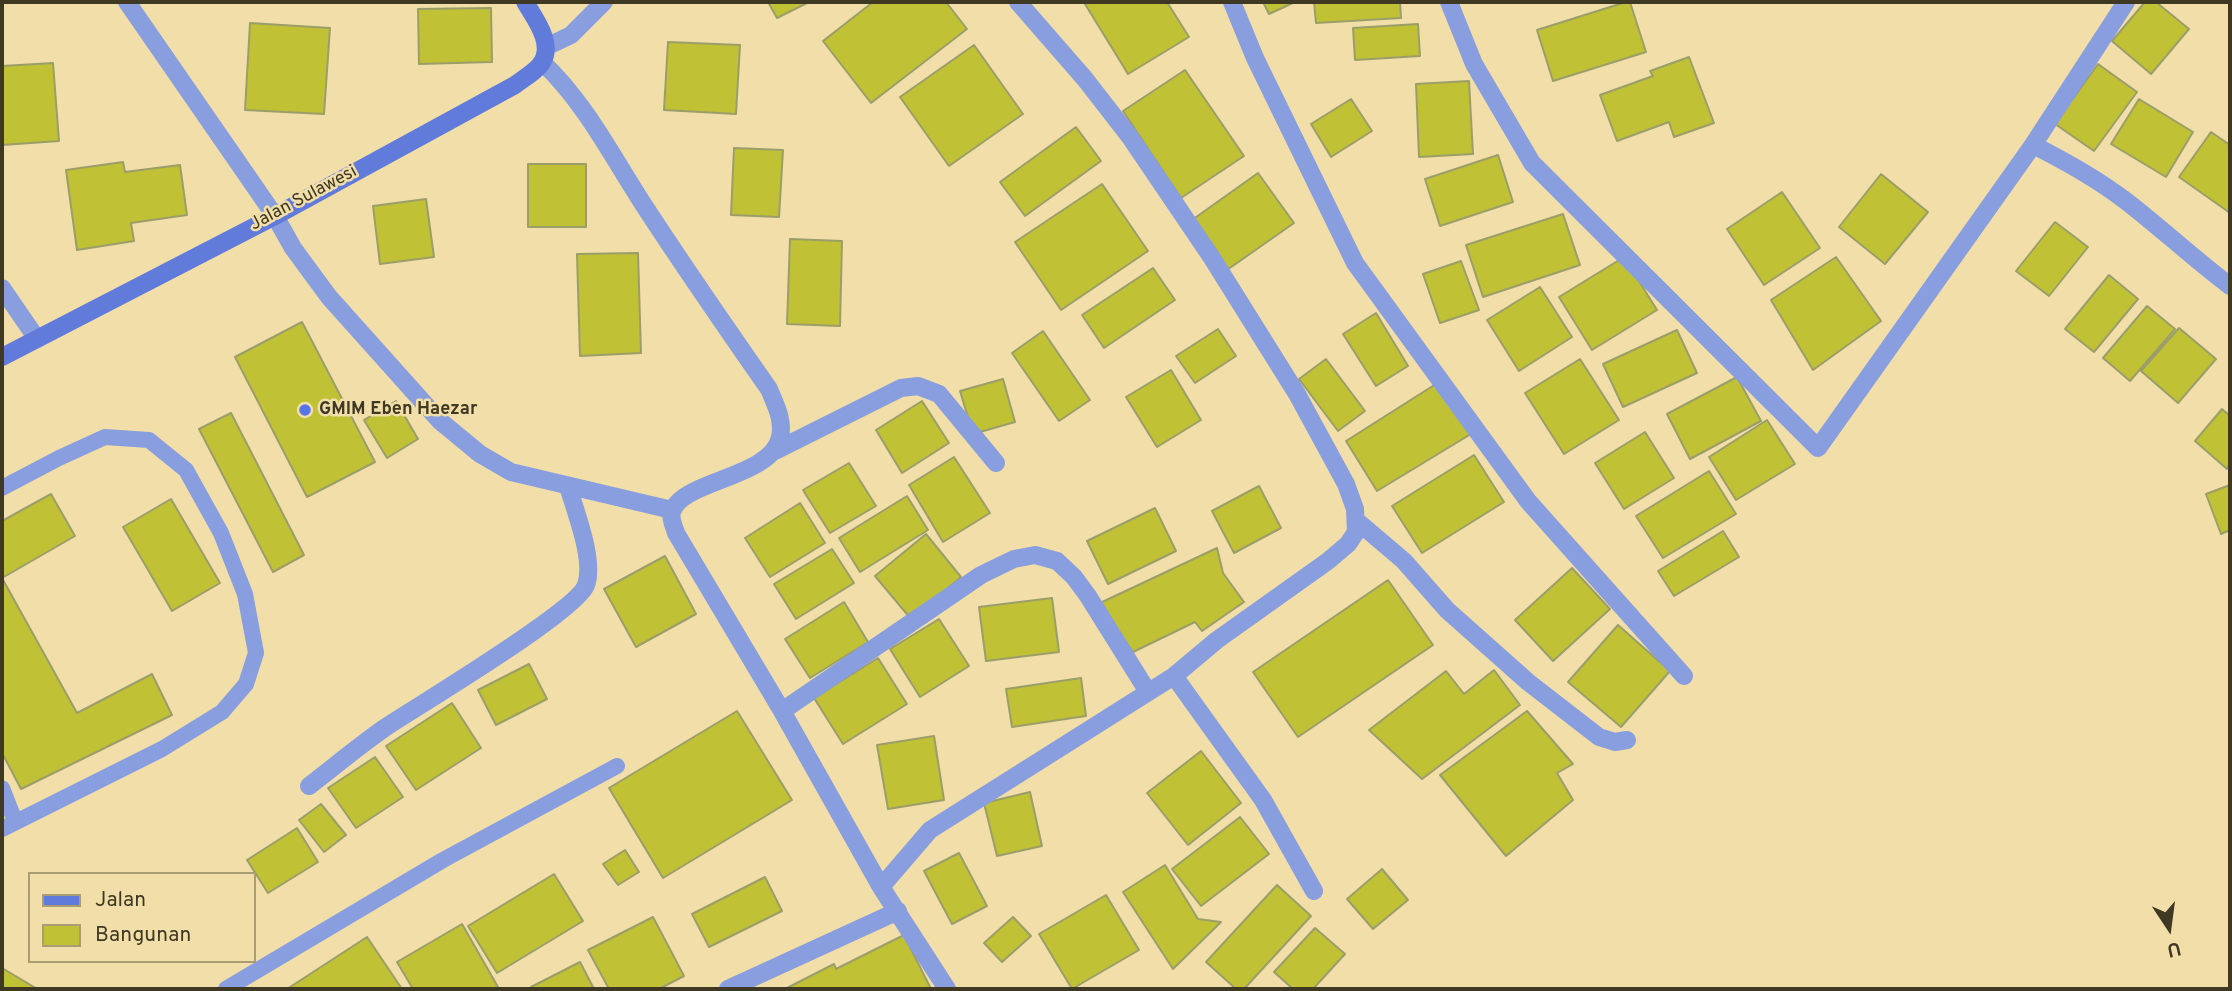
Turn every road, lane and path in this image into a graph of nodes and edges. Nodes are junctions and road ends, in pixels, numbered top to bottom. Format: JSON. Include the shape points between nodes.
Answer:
{"nodes":[{"id":1,"x":127,"y":2,"type":"edge"},
{"id":2,"x":525,"y":2,"type":"edge"},
{"id":3,"x":604,"y":2,"type":"edge"},
{"id":4,"x":1018,"y":2,"type":"edge"},
{"id":5,"x":1232,"y":2,"type":"edge"},
{"id":6,"x":1449,"y":2,"type":"edge"},
{"id":7,"x":2126,"y":2,"type":"edge"},
{"id":8,"x":544,"y":55,"type":"junction"},
{"id":9,"x":2034,"y":145,"type":"junction"},
{"id":10,"x":275,"y":216,"type":"junction"},
{"id":11,"x":2230,"y":286,"type":"edge"},
{"id":12,"x":2,"y":288,"type":"edge"},
{"id":13,"x":37,"y":339,"type":"junction"},
{"id":14,"x":2,"y":356,"type":"edge"},
{"id":15,"x":775,"y":451,"type":"junction"},
{"id":16,"x":996,"y":463,"type":"dead end"},
{"id":17,"x":568,"y":486,"type":"junction"},
{"id":18,"x":2,"y":488,"type":"edge"},
{"id":19,"x":672,"y":510,"type":"junction"},
{"id":20,"x":1357,"y":522,"type":"junction"},
{"id":21,"x":1174,"y":676,"type":"junction"},
{"id":22,"x":1684,"y":676,"type":"dead end"},
{"id":23,"x":1148,"y":692,"type":"junction"},
{"id":24,"x":782,"y":711,"type":"junction"},
{"id":25,"x":1627,"y":740,"type":"dead end"},
{"id":26,"x":617,"y":766,"type":"dead end"},
{"id":27,"x":309,"y":786,"type":"dead end"},
{"id":28,"x":2,"y":788,"type":"edge"},
{"id":29,"x":8,"y":825,"type":"edge"},
{"id":30,"x":881,"y":887,"type":"junction"},
{"id":31,"x":1314,"y":891,"type":"dead end"},
{"id":32,"x":898,"y":911,"type":"junction"},
{"id":33,"x":226,"y":989,"type":"edge"},
{"id":34,"x":730,"y":989,"type":"edge"},
{"id":35,"x":947,"y":989,"type":"edge"}],
"edges":[{"from":1,"to":10,"type":"street"},
{"from":2,"to":8,"type":"main road","via":[[544,38]]},
{"from":3,"to":8,"type":"street"},
{"from":4,"to":20,"type":"street","via":[[1130,137],[1212,258],[1334,461]]},
{"from":5,"to":22,"type":"street","via":[[1355,263],[1528,501]]},
{"from":6,"to":9,"type":"street","via":[[1474,64],[1532,163],[1818,448]]},
{"from":7,"to":9,"type":"street"},
{"from":8,"to":10,"type":"main road","name":"Jalan Sulawesi","via":[[515,85]]},
{"from":8,"to":15,"type":"street","via":[[769,390],[780,417]]},
{"from":9,"to":11,"type":"street","via":[[2125,200]]},
{"from":10,"to":13,"type":"main road","name":"Jalan Sulawesi"},
{"from":10,"to":17,"type":"street","via":[[329,297],[440,421],[511,472]]},
{"from":12,"to":13,"type":"street"},
{"from":13,"to":14,"type":"main road","name":"Jalan Sulawesi"},
{"from":15,"to":16,"type":"street","via":[[901,388],[918,386],[939,394]]},
{"from":15,"to":19,"type":"street","via":[[684,496]]},
{"from":17,"to":19,"type":"street"},
{"from":17,"to":27,"type":"street","via":[[589,569],[586,586],[576,600],[383,729]]},
{"from":18,"to":29,"type":"lane","via":[[105,437],[149,440],[186,470],[221,533],[246,594],[256,653],[246,684],[222,712],[162,749]]},
{"from":19,"to":24,"type":"street","via":[[676,533]]},
{"from":20,"to":21,"type":"street","via":[[1348,544]]},
{"from":20,"to":25,"type":"street","via":[[1404,561],[1447,610],[1528,682],[1599,737]]},
{"from":21,"to":23,"type":"street"},
{"from":21,"to":31,"type":"street","via":[[1263,800]]},
{"from":23,"to":24,"type":"street","via":[[1074,577],[1057,561],[1035,555],[1014,559],[981,575]]},
{"from":23,"to":30,"type":"street","via":[[930,830]]},
{"from":24,"to":30,"type":"street"},
{"from":26,"to":33,"type":"lane","via":[[443,860]]},
{"from":28,"to":29,"type":"lane"},
{"from":30,"to":32,"type":"street"},
{"from":32,"to":34,"type":"street"},
{"from":32,"to":35,"type":"street"}]}
